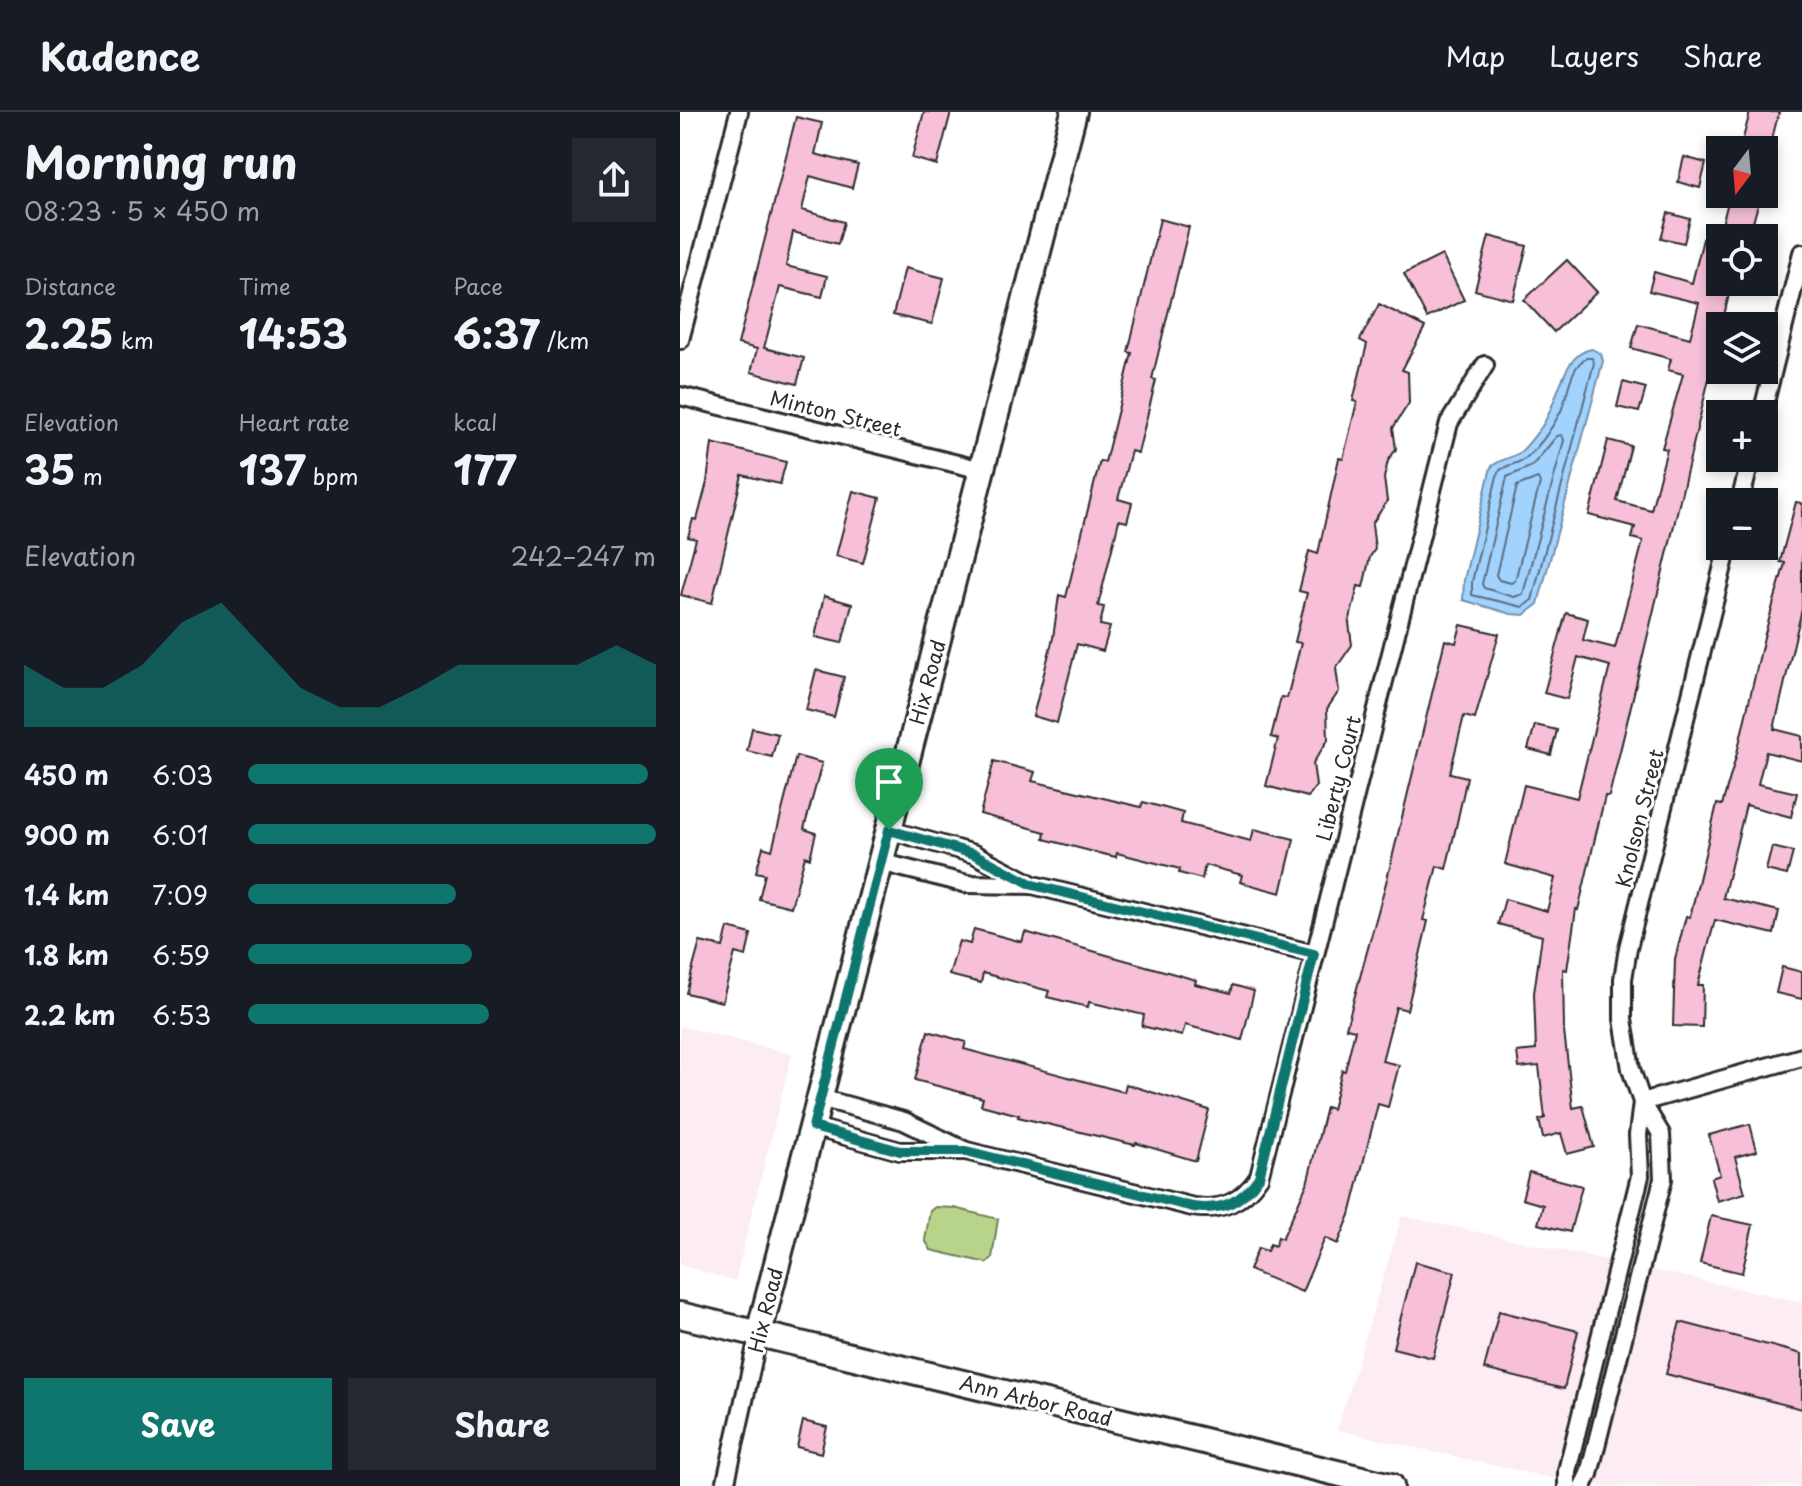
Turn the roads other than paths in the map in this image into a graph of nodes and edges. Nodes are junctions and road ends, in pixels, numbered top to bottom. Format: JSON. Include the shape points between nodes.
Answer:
{"nodes":[{"id":1,"x":739,"y":112,"type":"edge"},
{"id":2,"x":1074,"y":112,"type":"edge"},
{"id":3,"x":1802,"y":253,"type":"edge"},
{"id":4,"x":680,"y":340,"type":"edge"},
{"id":5,"x":1485,"y":365,"type":"dead end"},
{"id":6,"x":680,"y":396,"type":"edge"},
{"id":7,"x":1765,"y":400,"type":"edge"},
{"id":8,"x":982,"y":470,"type":"junction"},
{"id":9,"x":1725,"y":560,"type":"edge"},
{"id":10,"x":889,"y":830,"type":"junction"},
{"id":11,"x":880,"y":862,"type":"junction"},
{"id":12,"x":1033,"y":885,"type":"junction"},
{"id":13,"x":1314,"y":954,"type":"junction"},
{"id":14,"x":1802,"y":1057,"type":"edge"},
{"id":15,"x":820,"y":1098,"type":"junction"},
{"id":16,"x":1642,"y":1102,"type":"junction"},
{"id":17,"x":813,"y":1127,"type":"junction"},
{"id":18,"x":966,"y":1151,"type":"junction"},
{"id":19,"x":1608,"y":1305,"type":"junction"},
{"id":20,"x":1630,"y":1311,"type":"junction"},
{"id":21,"x":680,"y":1315,"type":"edge"},
{"id":22,"x":759,"y":1333,"type":"junction"},
{"id":23,"x":1575,"y":1439,"type":"junction"},
{"id":24,"x":1597,"y":1445,"type":"junction"},
{"id":25,"x":725,"y":1486,"type":"edge"},
{"id":26,"x":1391,"y":1486,"type":"edge"},
{"id":27,"x":1567,"y":1486,"type":"edge"},
{"id":28,"x":1583,"y":1486,"type":"edge"}],
"edges":[{"from":1,"to":4,"type":"street"},
{"from":2,"to":8,"type":"street","name":"Hix Road"},
{"from":3,"to":7,"type":"street"},
{"from":5,"to":13,"type":"street","name":"Liberty Court","via":[[1449,423]]},
{"from":6,"to":8,"type":"street","name":"Minton Street"},
{"from":8,"to":10,"type":"street","name":"Hix Road"},
{"from":9,"to":16,"type":"street","name":"Knolson Street","via":[[1623,979],[1623,1019]]},
{"from":10,"to":11,"type":"street","name":"Hix Road"},
{"from":10,"to":12,"type":"street","via":[[974,854]]},
{"from":11,"to":12,"type":"street","via":[[967,884]]},
{"from":11,"to":15,"type":"street","name":"Hix Road"},
{"from":12,"to":13,"type":"street"},
{"from":13,"to":18,"type":"street","name":"Liberty Court","via":[[1259,1177],[1237,1201],[1226,1207],[1193,1207]]},
{"from":14,"to":16,"type":"street"},
{"from":15,"to":17,"type":"street","name":"Hix Road"},
{"from":15,"to":18,"type":"street","via":[[904,1121]]},
{"from":16,"to":19,"type":"street","name":"Knolson Street","via":[[1640,1176]]},
{"from":16,"to":20,"type":"street","name":"Knolson Street","via":[[1661,1134],[1663,1179]]},
{"from":17,"to":18,"type":"street","via":[[900,1151]]},
{"from":17,"to":22,"type":"street","name":"Hix Road"},
{"from":19,"to":20,"type":"street"},
{"from":19,"to":23,"type":"street","name":"Knolson Street"},
{"from":20,"to":24,"type":"street","name":"Knolson Street"},
{"from":21,"to":22,"type":"street","name":"Ann Arbor Road"},
{"from":22,"to":25,"type":"street","name":"Hix Road"},
{"from":22,"to":26,"type":"street","name":"Ann Arbor Road"},
{"from":23,"to":24,"type":"street"},
{"from":23,"to":27,"type":"street","name":"Knolson Street"},
{"from":24,"to":28,"type":"street","name":"Knolson Street"}]}
